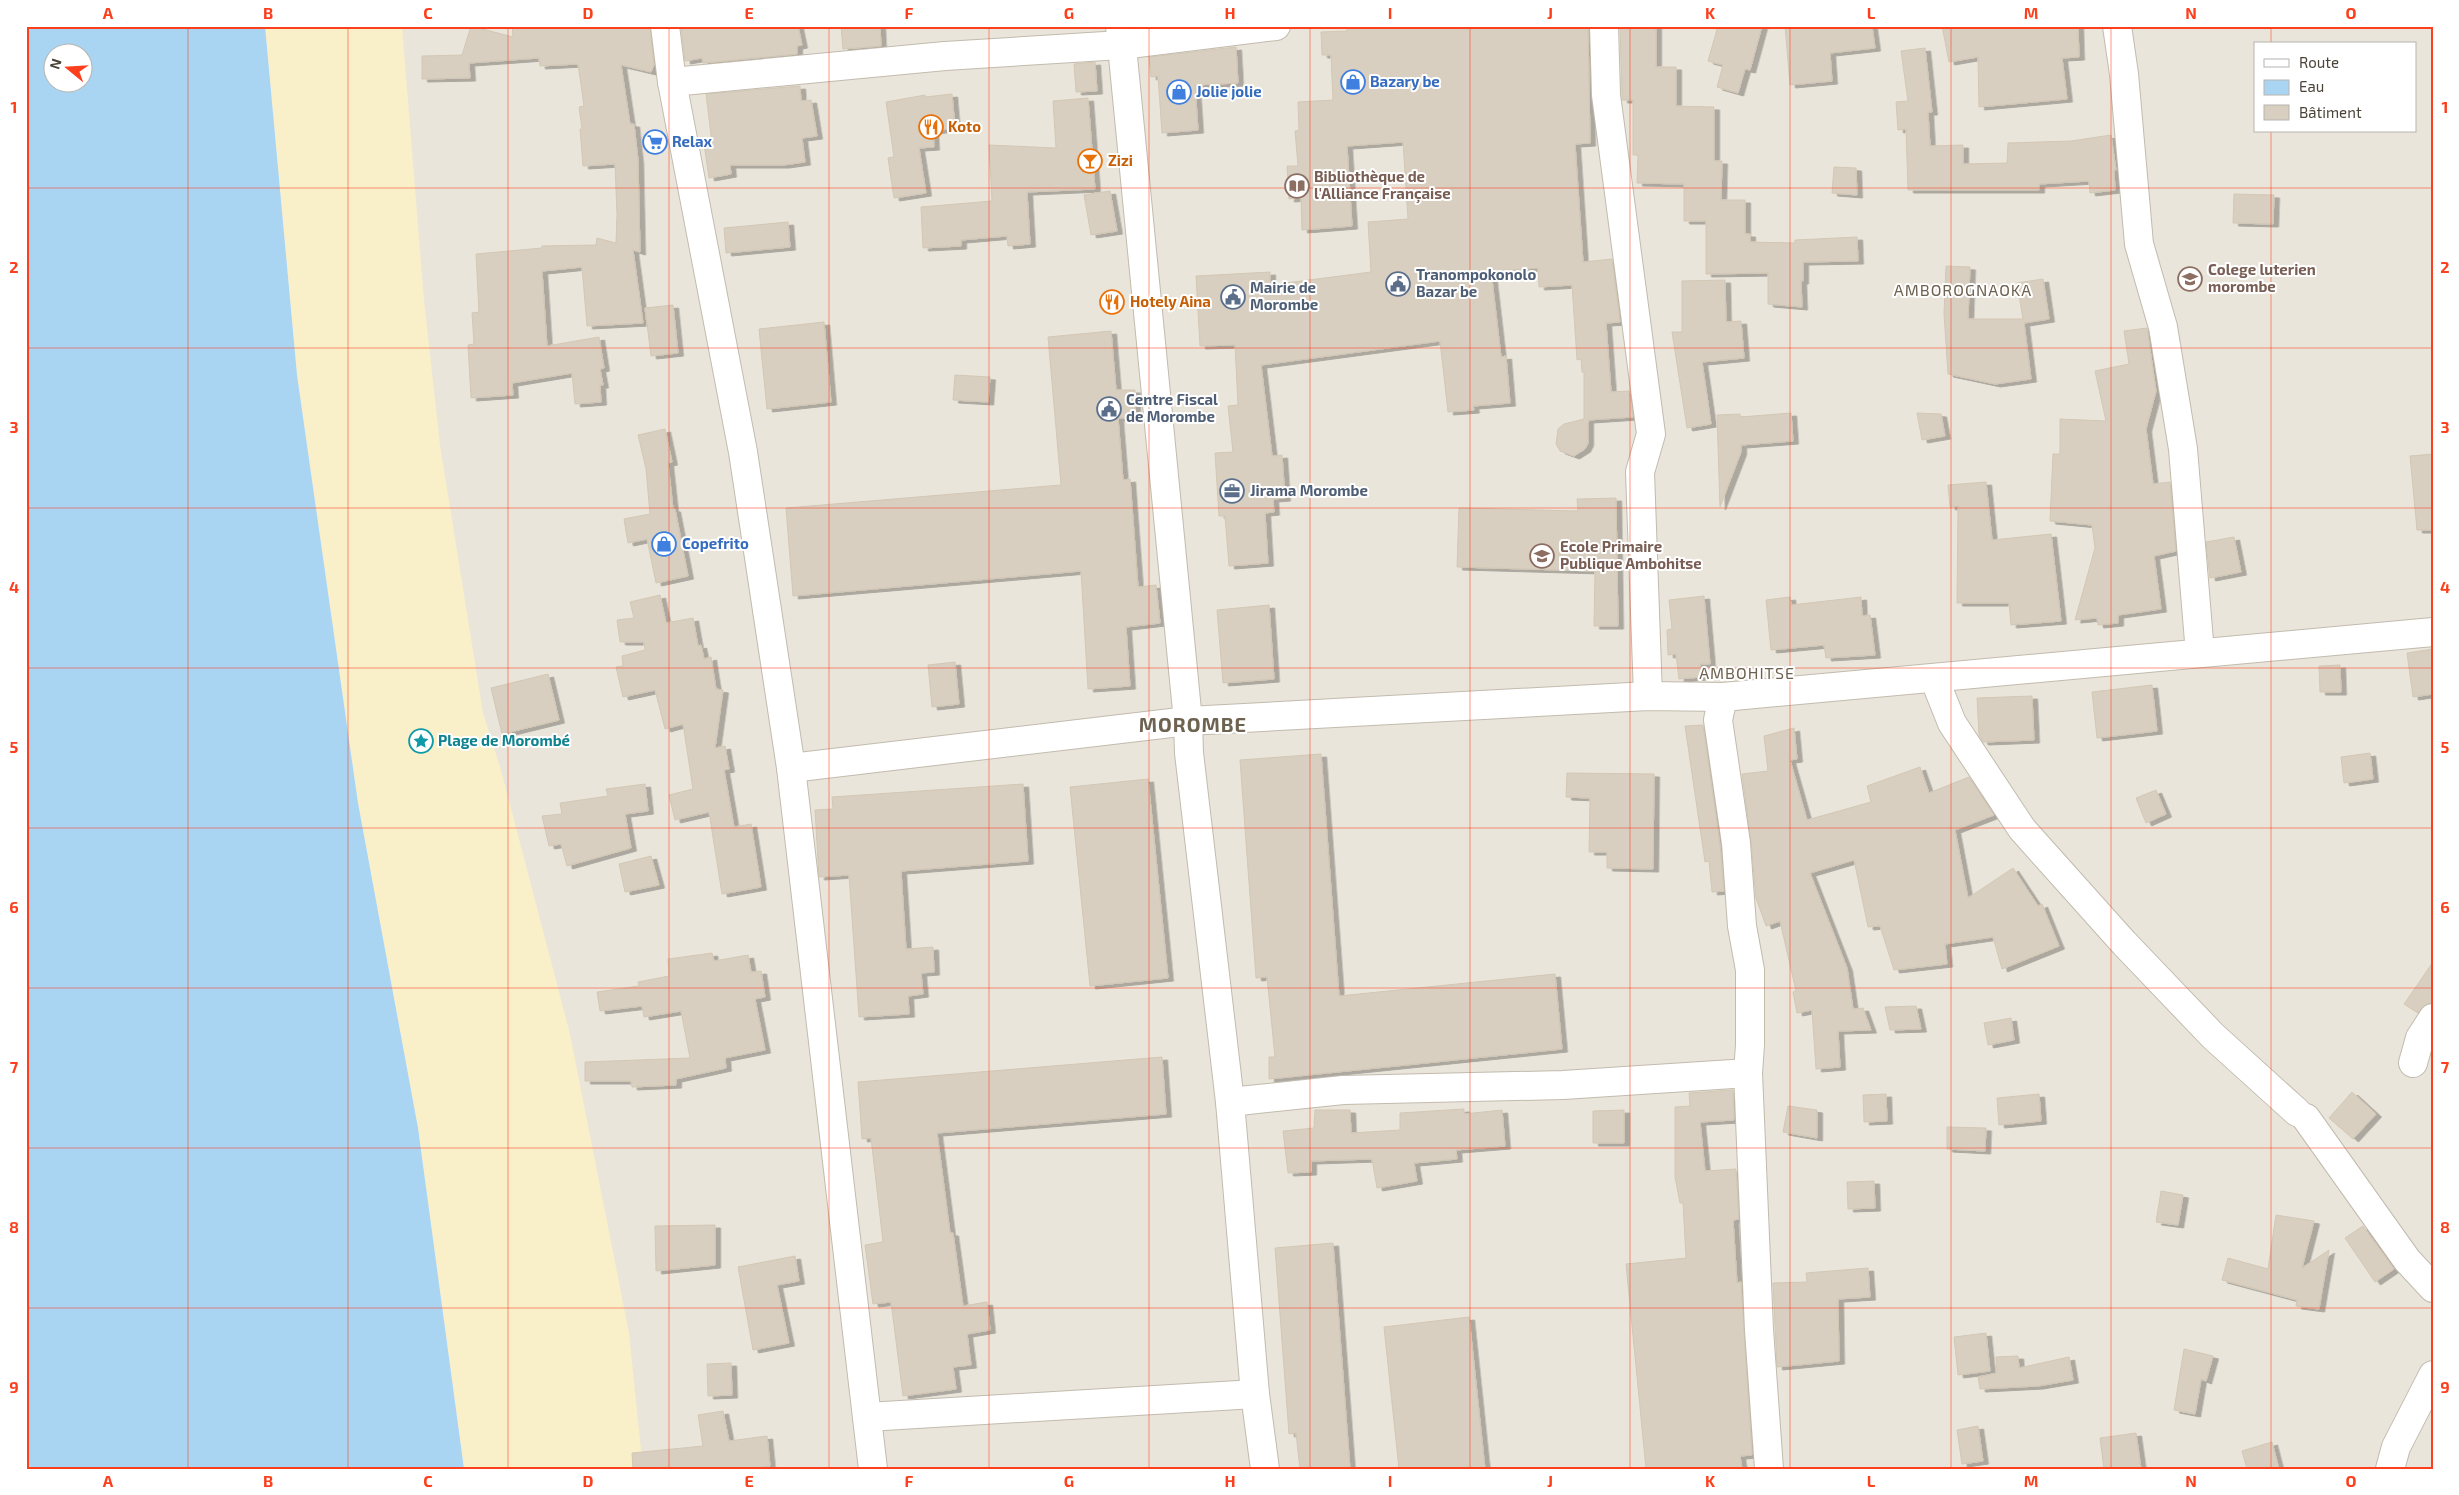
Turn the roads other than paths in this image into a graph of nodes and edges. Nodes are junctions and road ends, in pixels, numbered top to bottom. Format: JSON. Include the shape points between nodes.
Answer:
{"nodes":[{"id":1,"x":665,"y":26,"type":"edge"},
{"id":2,"x":1276,"y":26,"type":"edge"},
{"id":3,"x":1604,"y":26,"type":"edge"},
{"id":4,"x":2117,"y":26,"type":"edge"},
{"id":5,"x":1120,"y":35,"type":"edge"},
{"id":6,"x":672,"y":82,"type":"junction"},
{"id":7,"x":2433,"y":632,"type":"edge"},
{"id":8,"x":2200,"y":653,"type":"junction"},
{"id":9,"x":1934,"y":678,"type":"junction"},
{"id":10,"x":1648,"y":696,"type":"junction"},
{"id":11,"x":1723,"y":697,"type":"junction"},
{"id":12,"x":1188,"y":721,"type":"junction"},
{"id":13,"x":791,"y":768,"type":"junction"},
{"id":14,"x":2433,"y":1018,"type":"edge"},
{"id":15,"x":2413,"y":1063,"type":"dead end"},
{"id":16,"x":1748,"y":1073,"type":"junction"},
{"id":17,"x":1230,"y":1102,"type":"junction"},
{"id":18,"x":2433,"y":1288,"type":"edge"},
{"id":19,"x":2433,"y":1375,"type":"edge"},
{"id":20,"x":1255,"y":1394,"type":"junction"},
{"id":21,"x":867,"y":1417,"type":"junction"},
{"id":22,"x":873,"y":1469,"type":"edge"},
{"id":23,"x":1265,"y":1469,"type":"edge"},
{"id":24,"x":1770,"y":1469,"type":"edge"},
{"id":25,"x":2390,"y":1469,"type":"edge"}],
"edges":[{"from":1,"to":6,"type":"street"},
{"from":2,"to":5,"type":"street"},
{"from":3,"to":10,"type":"street","via":[[1606,95],[1651,434],[1640,472]]},
{"from":4,"to":8,"type":"street","via":[[2139,244],[2163,327],[2183,449]]},
{"from":5,"to":6,"type":"street","via":[[945,56]]},
{"from":5,"to":12,"type":"street"},
{"from":6,"to":13,"type":"street","via":[[743,452]]},
{"from":7,"to":8,"type":"street"},
{"from":8,"to":9,"type":"street"},
{"from":9,"to":11,"type":"street"},
{"from":9,"to":18,"type":"street","via":[[1952,723],[2022,830],[2206,1029],[2302,1115],[2408,1260]]},
{"from":10,"to":11,"type":"street"},
{"from":10,"to":12,"type":"street"},
{"from":11,"to":16,"type":"street","via":[[1718,720],[1750,970]]},
{"from":12,"to":13,"type":"street"},
{"from":12,"to":17,"type":"street","via":[[1189,753]]},
{"from":13,"to":21,"type":"street"},
{"from":14,"to":15,"type":"street","via":[[2420,1038]]},
{"from":16,"to":17,"type":"street","via":[[1564,1085],[1343,1090]]},
{"from":16,"to":24,"type":"street","via":[[1759,1330]]},
{"from":17,"to":20,"type":"street"},
{"from":19,"to":25,"type":"street","via":[[2396,1447]]},
{"from":20,"to":21,"type":"street"},
{"from":20,"to":23,"type":"street"},
{"from":21,"to":22,"type":"street"}]}
